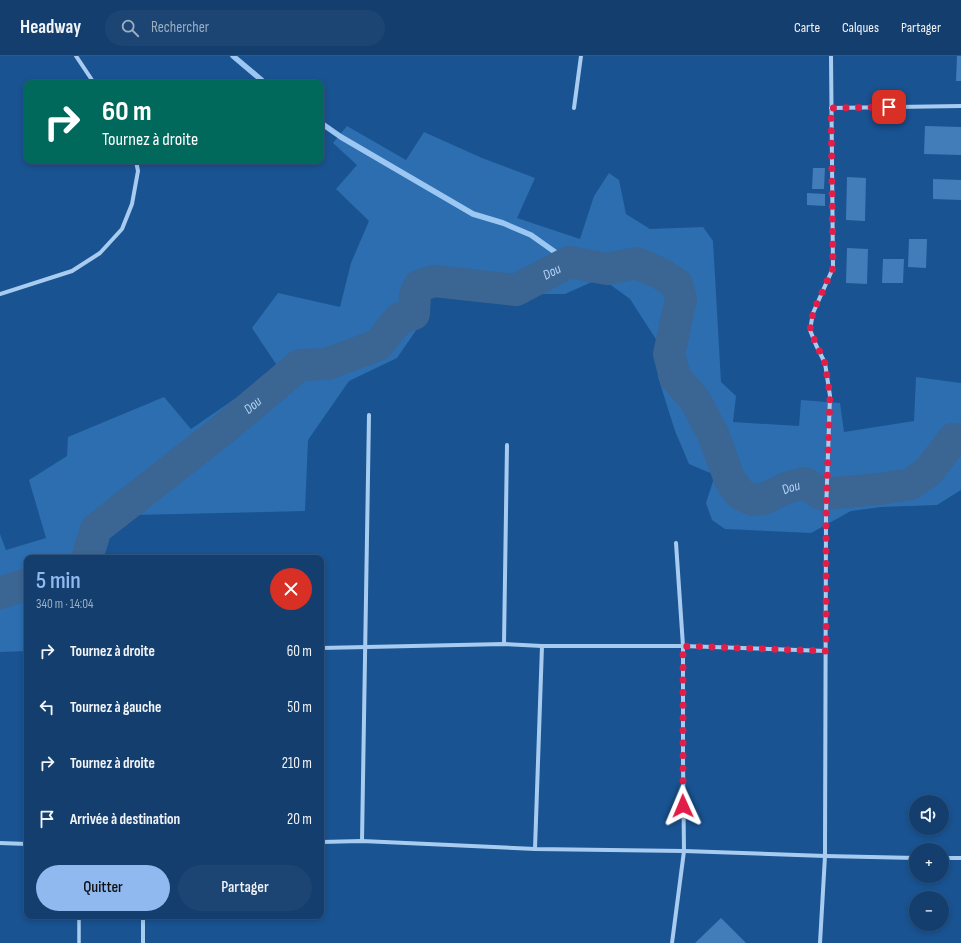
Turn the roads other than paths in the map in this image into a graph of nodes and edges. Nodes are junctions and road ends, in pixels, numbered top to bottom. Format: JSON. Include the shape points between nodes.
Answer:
{"nodes":[{"id":1,"x":76,"y":56,"type":"edge"},
{"id":2,"x":581,"y":56,"type":"edge"},
{"id":3,"x":831,"y":56,"type":"edge"},
{"id":4,"x":92,"y":80,"type":"edge"},
{"id":5,"x":961,"y":106,"type":"edge"},
{"id":6,"x":574,"y":108,"type":"dead end"},
{"id":7,"x":831,"y":108,"type":"junction"},
{"id":8,"x":137,"y":164,"type":"edge"},
{"id":9,"x":0,"y":294,"type":"edge"},
{"id":10,"x":369,"y":415,"type":"dead end"},
{"id":11,"x":508,"y":445,"type":"dead end"},
{"id":12,"x":676,"y":542,"type":"dead end"},
{"id":13,"x":504,"y":644,"type":"junction"},
{"id":14,"x":542,"y":646,"type":"junction"},
{"id":15,"x":683,"y":646,"type":"junction"},
{"id":16,"x":366,"y":647,"type":"junction"},
{"id":17,"x":324,"y":648,"type":"edge"},
{"id":18,"x":826,"y":651,"type":"junction"},
{"id":19,"x":362,"y":841,"type":"junction"},
{"id":20,"x":324,"y":842,"type":"edge"},
{"id":21,"x":0,"y":843,"type":"edge"},
{"id":22,"x":24,"y":844,"type":"edge"},
{"id":23,"x":535,"y":849,"type":"junction"},
{"id":24,"x":684,"y":851,"type":"junction"},
{"id":25,"x":825,"y":856,"type":"junction"},
{"id":26,"x":909,"y":858,"type":"edge"},
{"id":27,"x":949,"y":858,"type":"edge"},
{"id":28,"x":961,"y":858,"type":"edge"},
{"id":29,"x":79,"y":919,"type":"edge"},
{"id":30,"x":143,"y":919,"type":"edge"},
{"id":31,"x":78,"y":943,"type":"edge"},
{"id":32,"x":143,"y":943,"type":"edge"},
{"id":33,"x":672,"y":943,"type":"edge"},
{"id":34,"x":820,"y":943,"type":"edge"}],
"edges":[{"from":1,"to":4,"type":"street"},
{"from":2,"to":6,"type":"street"},
{"from":3,"to":7,"type":"street"},
{"from":5,"to":7,"type":"street"},
{"from":7,"to":18,"type":"street","via":[[833,268],[813,312],[810,330],[825,363],[830,396],[826,512]]},
{"from":8,"to":9,"type":"street","via":[[138,171],[132,204],[122,229],[100,253],[72,271]]},
{"from":10,"to":16,"type":"street"},
{"from":11,"to":13,"type":"street"},
{"from":12,"to":15,"type":"street"},
{"from":13,"to":14,"type":"street"},
{"from":13,"to":16,"type":"street"},
{"from":14,"to":15,"type":"street"},
{"from":14,"to":23,"type":"street"},
{"from":15,"to":18,"type":"street"},
{"from":15,"to":24,"type":"street"},
{"from":16,"to":17,"type":"street"},
{"from":16,"to":19,"type":"street"},
{"from":18,"to":25,"type":"street"},
{"from":19,"to":20,"type":"street"},
{"from":19,"to":23,"type":"street"},
{"from":21,"to":22,"type":"street"},
{"from":23,"to":24,"type":"street"},
{"from":24,"to":25,"type":"street"},
{"from":24,"to":33,"type":"street"},
{"from":25,"to":26,"type":"street"},
{"from":25,"to":34,"type":"street"},
{"from":27,"to":28,"type":"street"},
{"from":29,"to":31,"type":"street"},
{"from":30,"to":32,"type":"street"}]}
